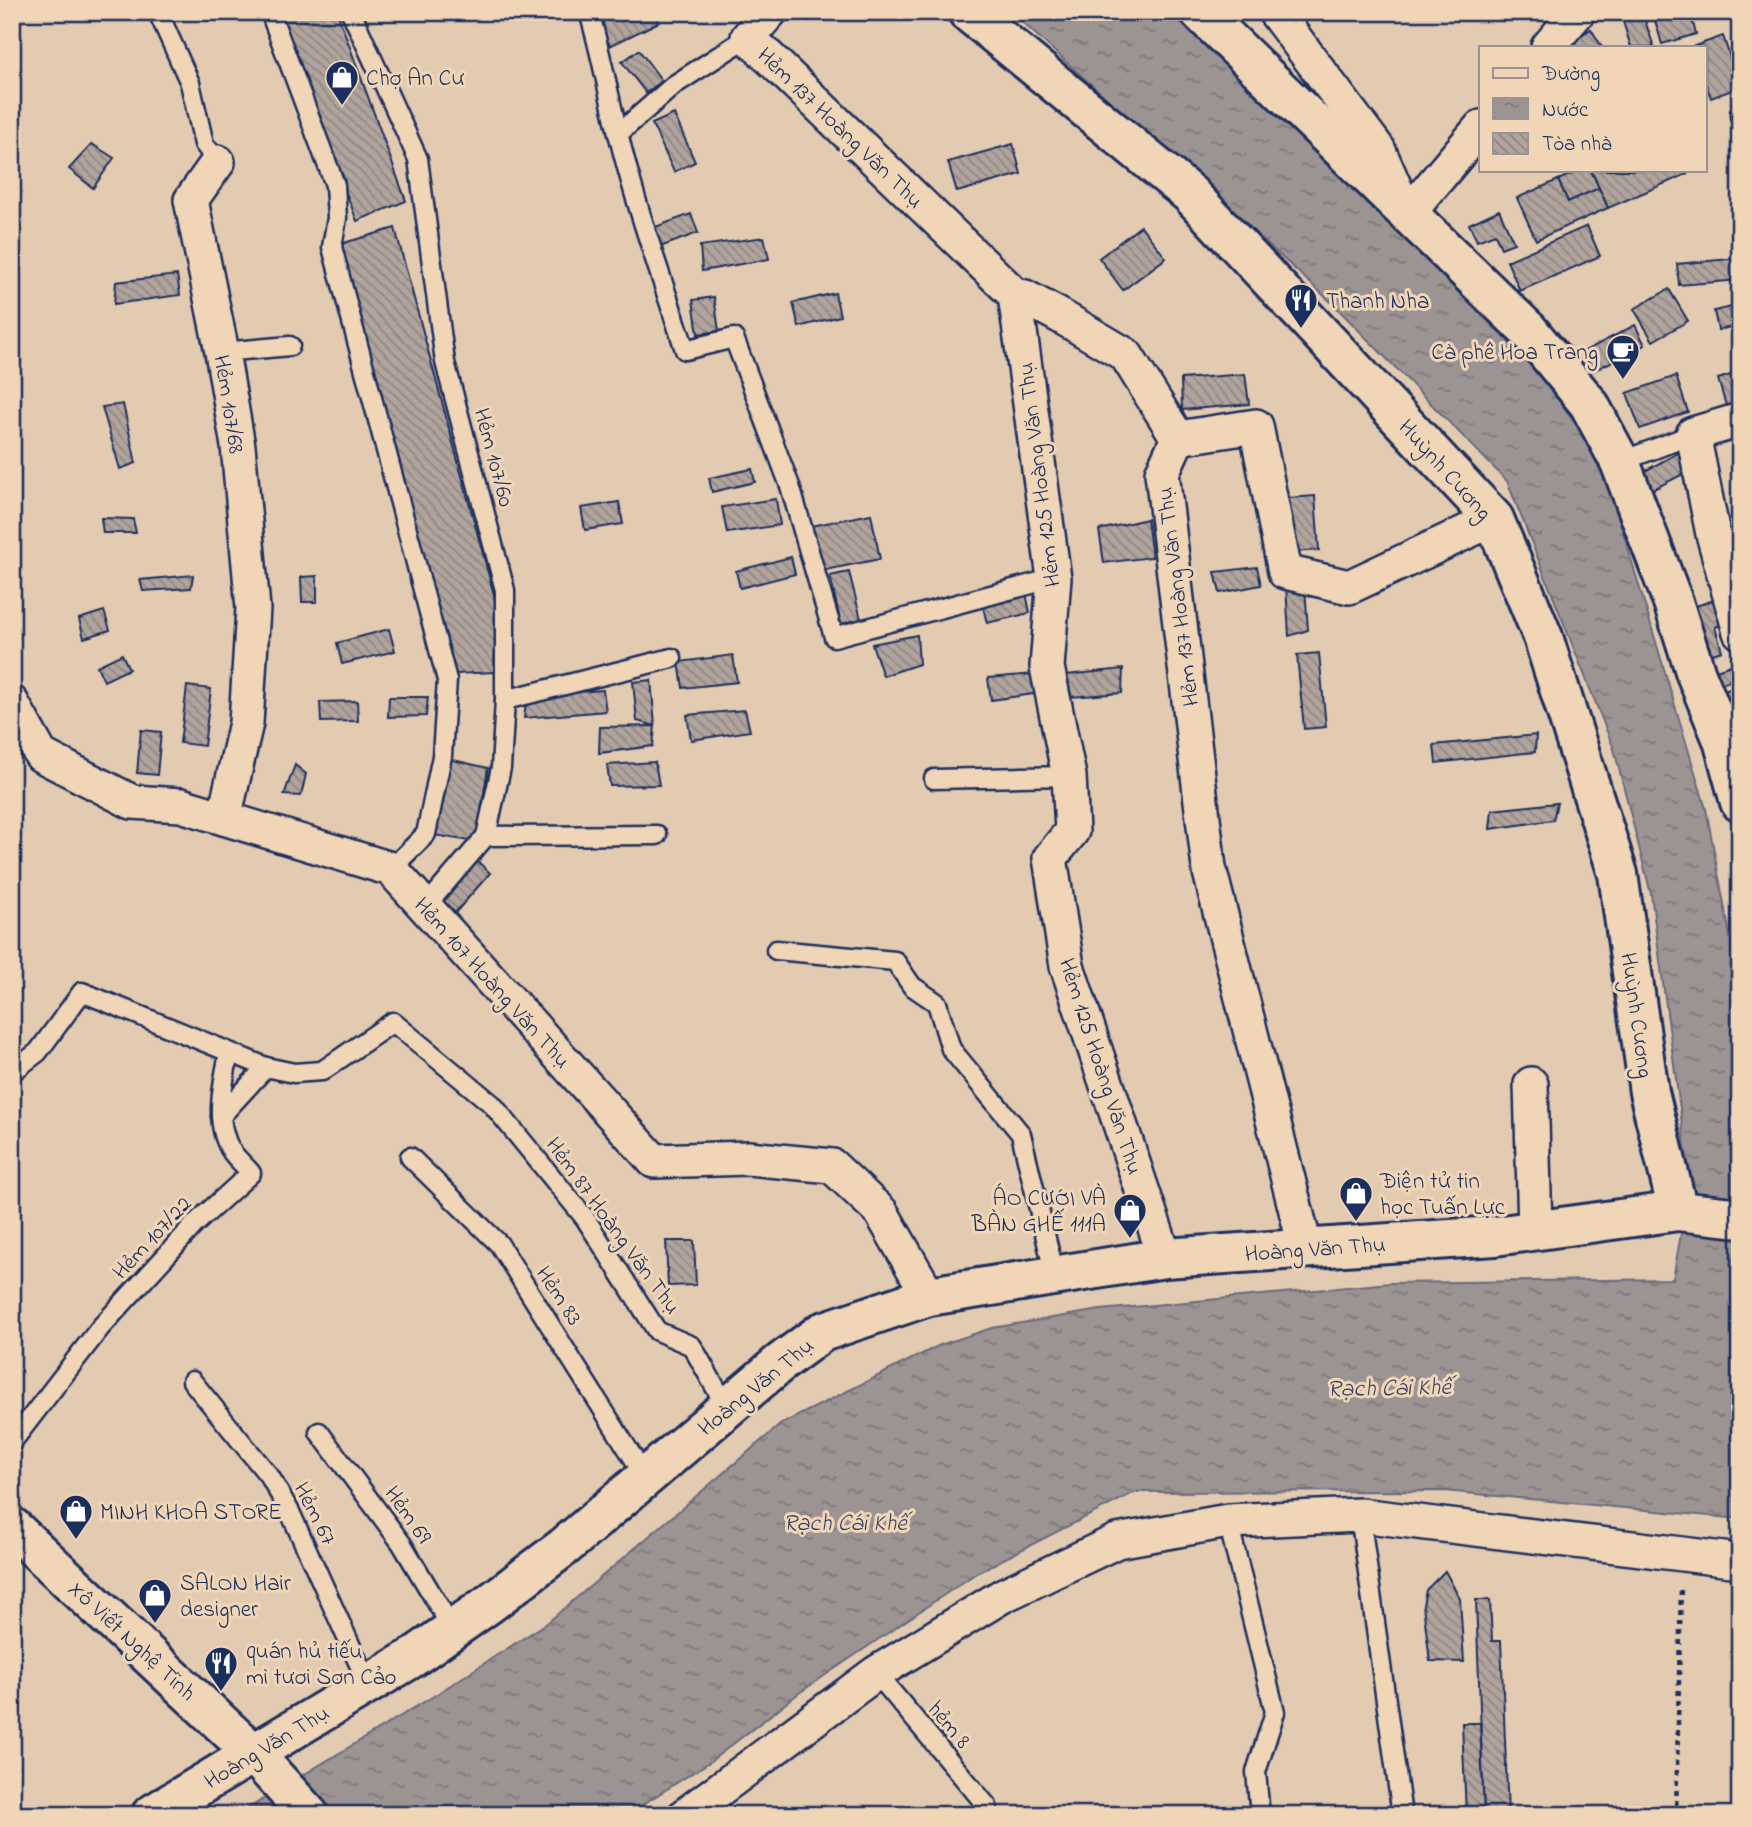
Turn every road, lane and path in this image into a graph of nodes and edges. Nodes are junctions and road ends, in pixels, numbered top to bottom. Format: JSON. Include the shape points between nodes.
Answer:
{"nodes":[{"id":1,"x":158,"y":12,"type":"edge"},
{"id":2,"x":270,"y":12,"type":"edge"},
{"id":3,"x":351,"y":12,"type":"edge"},
{"id":4,"x":589,"y":12,"type":"edge"},
{"id":5,"x":770,"y":12,"type":"edge"},
{"id":6,"x":968,"y":12,"type":"edge"},
{"id":7,"x":1200,"y":12,"type":"edge"},
{"id":8,"x":1275,"y":12,"type":"edge"},
{"id":9,"x":1578,"y":12,"type":"edge"},
{"id":10,"x":748,"y":37,"type":"junction"},
{"id":11,"x":1549,"y":46,"type":"edge"},
{"id":12,"x":1479,"y":129,"type":"edge"},
{"id":13,"x":618,"y":134,"type":"junction"},
{"id":14,"x":218,"y":162,"type":"joint"},
{"id":15,"x":1407,"y":215,"type":"junction"},
{"id":16,"x":1015,"y":295,"type":"junction"},
{"id":17,"x":290,"y":346,"type":"dead end"},
{"id":18,"x":222,"y":352,"type":"junction"},
{"id":19,"x":1740,"y":421,"type":"edge"},
{"id":20,"x":1693,"y":434,"type":"junction"},
{"id":21,"x":1178,"y":438,"type":"junction"},
{"id":22,"x":1620,"y":462,"type":"junction"},
{"id":23,"x":1494,"y":519,"type":"junction"},
{"id":24,"x":1054,"y":578,"type":"junction"},
{"id":25,"x":1740,"y":632,"type":"edge"},
{"id":26,"x":672,"y":658,"type":"dead end"},
{"id":27,"x":505,"y":700,"type":"junction"},
{"id":28,"x":12,"y":703,"type":"edge"},
{"id":29,"x":1069,"y":776,"type":"junction"},
{"id":30,"x":934,"y":779,"type":"dead end"},
{"id":31,"x":1740,"y":802,"type":"edge"},
{"id":32,"x":224,"y":818,"type":"junction"},
{"id":33,"x":657,"y":835,"type":"dead end"},
{"id":34,"x":486,"y":836,"type":"junction"},
{"id":35,"x":391,"y":869,"type":"junction"},
{"id":36,"x":426,"y":906,"type":"junction"},
{"id":37,"x":776,"y":950,"type":"dead end"},
{"id":38,"x":229,"y":1053,"type":"junction"},
{"id":39,"x":266,"y":1068,"type":"junction"},
{"id":40,"x":12,"y":1072,"type":"edge"},
{"id":41,"x":1531,"y":1084,"type":"dead end"},
{"id":42,"x":221,"y":1116,"type":"junction"},
{"id":43,"x":410,"y":1157,"type":"dead end"},
{"id":44,"x":1678,"y":1211,"type":"junction"},
{"id":45,"x":1740,"y":1217,"type":"edge"},
{"id":46,"x":1535,"y":1230,"type":"junction"},
{"id":47,"x":1307,"y":1250,"type":"junction"},
{"id":48,"x":1165,"y":1258,"type":"junction"},
{"id":49,"x":1055,"y":1276,"type":"junction"},
{"id":50,"x":929,"y":1296,"type":"junction"},
{"id":51,"x":192,"y":1381,"type":"dead end"},
{"id":52,"x":727,"y":1408,"type":"junction"},
{"id":53,"x":319,"y":1432,"type":"dead end"},
{"id":54,"x":12,"y":1442,"type":"edge"},
{"id":55,"x":646,"y":1478,"type":"junction"},
{"id":56,"x":1360,"y":1515,"type":"junction"},
{"id":57,"x":1228,"y":1521,"type":"junction"},
{"id":58,"x":12,"y":1527,"type":"edge"},
{"id":59,"x":1681,"y":1553,"type":"junction"},
{"id":60,"x":1740,"y":1561,"type":"edge"},
{"id":61,"x":452,"y":1628,"type":"junction"},
{"id":62,"x":876,"y":1673,"type":"junction"},
{"id":63,"x":369,"y":1684,"type":"junction"},
{"id":64,"x":259,"y":1759,"type":"junction"},
{"id":65,"x":988,"y":1811,"type":"edge"},
{"id":66,"x":151,"y":1815,"type":"edge"},
{"id":67,"x":309,"y":1815,"type":"edge"},
{"id":68,"x":685,"y":1815,"type":"edge"},
{"id":69,"x":1260,"y":1815,"type":"edge"},
{"id":70,"x":1402,"y":1815,"type":"edge"},
{"id":71,"x":1676,"y":1815,"type":"edge"}],
"edges":[{"from":1,"to":14,"type":"lane","name":"Hẻm 107/68","via":[[190,83],[204,144]]},
{"from":2,"to":35,"type":"lane","via":[[335,185],[337,218],[332,247],[447,680],[442,757],[426,834]]},
{"from":3,"to":27,"type":"lane","name":"Hẻm 107/60","via":[[418,159],[445,362],[505,590]]},
{"from":4,"to":13,"type":"lane"},
{"from":5,"to":10,"type":"street","name":"Hẻm 137 Hoàng Văn Thụ"},
{"from":6,"to":23,"type":"street","name":"Huỳnh Cương","via":[[1190,194]]},
{"from":7,"to":15,"type":"street"},
{"from":8,"to":15,"type":"street","via":[[1378,149]]},
{"from":9,"to":11,"type":"street"},
{"from":10,"to":13,"type":"lane","via":[[674,85]]},
{"from":10,"to":16,"type":"street","name":"Hẻm 137 Hoàng Văn Thụ"},
{"from":12,"to":15,"type":"street"},
{"from":13,"to":24,"type":"lane","via":[[685,351],[734,338],[790,485],[834,637]]},
{"from":14,"to":18,"type":"street","name":"Hẻm 107/68","via":[[191,200]]},
{"from":15,"to":22,"type":"street","via":[[1529,331],[1589,404]]},
{"from":16,"to":21,"type":"street","name":"Hẻm 137 Hoàng Văn Thụ","via":[[1126,355]]},
{"from":16,"to":24,"type":"street","name":"Hẻm 125 Hoàng Văn Thụ"},
{"from":17,"to":18,"type":"lane"},
{"from":18,"to":32,"type":"street","name":"Hẻm 107/68","via":[[237,446],[253,608],[246,723]]},
{"from":19,"to":20,"type":"street"},
{"from":20,"to":22,"type":"lane"},
{"from":20,"to":25,"type":"street","via":[[1713,534]]},
{"from":21,"to":23,"type":"street","via":[[1256,426],[1285,572],[1349,587]]},
{"from":21,"to":47,"type":"street","name":"Hẻm 137 Hoàng Văn Thụ","via":[[1162,472],[1209,868]]},
{"from":22,"to":31,"type":"street","via":[[1723,740]]},
{"from":23,"to":44,"type":"street","name":"Huỳnh Cương","via":[[1543,637],[1618,874],[1648,1092]]},
{"from":24,"to":29,"type":"street","name":"Hẻm 125 Hoàng Văn Thụ","via":[[1047,667]]},
{"from":26,"to":27,"type":"lane"},
{"from":27,"to":34,"type":"lane","name":"Hẻm 107/60","via":[[500,768]]},
{"from":28,"to":32,"type":"street","name":"Hẻm 107 Hoàng Văn Thụ","via":[[41,755],[132,802],[181,805]]},
{"from":29,"to":30,"type":"lane"},
{"from":29,"to":48,"type":"street","name":"Hẻm 125 Hoàng Văn Thụ","via":[[1072,831],[1051,858],[1067,966]]},
{"from":32,"to":35,"type":"street","name":"Hẻm 107 Hoàng Văn Thụ"},
{"from":33,"to":34,"type":"lane"},
{"from":34,"to":36,"type":"lane","name":"Hẻm 107/60"},
{"from":35,"to":36,"type":"street","name":"Hẻm 107 Hoàng Văn Thụ"},
{"from":36,"to":50,"type":"street","name":"Hẻm 107 Hoàng Văn Thụ","via":[[654,1161],[748,1158],[832,1166],[881,1212]]},
{"from":37,"to":49,"type":"lane","via":[[895,961],[912,986],[936,1003],[951,1049],[1021,1134]]},
{"from":38,"to":39,"type":"lane","name":"Hẻm 87 Hoàng Văn Thụ"},
{"from":38,"to":40,"type":"lane","name":"Hẻm 87 Hoàng Văn Thụ","via":[[82,992],[38,1052]]},
{"from":38,"to":42,"type":"lane","name":"Hẻm 107/22"},
{"from":39,"to":42,"type":"lane"},
{"from":39,"to":52,"type":"lane","name":"Hẻm 87 Hoàng Văn Thụ","via":[[322,1071],[393,1022],[492,1104],[584,1219],[657,1331],[692,1346]]},
{"from":41,"to":46,"type":"street"},
{"from":42,"to":54,"type":"lane","name":"Hẻm 107/22","via":[[232,1151],[251,1173],[196,1223],[100,1328]]},
{"from":43,"to":55,"type":"lane","name":"Hẻm 83","via":[[499,1244]]},
{"from":44,"to":45,"type":"street","name":"Hoàng Văn Thụ"},
{"from":44,"to":46,"type":"street","name":"Hoàng Văn Thụ"},
{"from":46,"to":47,"type":"street","name":"Hoàng Văn Thụ"},
{"from":47,"to":48,"type":"street","name":"Hoàng Văn Thụ"},
{"from":48,"to":49,"type":"street","name":"Hoàng Văn Thụ"},
{"from":49,"to":50,"type":"street","name":"Hoàng Văn Thụ"},
{"from":50,"to":52,"type":"street","name":"Hoàng Văn Thụ","via":[[822,1332]]},
{"from":51,"to":63,"type":"lane","name":"Hẻm 67","via":[[270,1477],[290,1511]]},
{"from":52,"to":55,"type":"street","name":"Hoàng Văn Thụ"},
{"from":53,"to":61,"type":"lane","name":"Hẻm 69","via":[[401,1544]]},
{"from":55,"to":61,"type":"street","name":"Hoàng Văn Thụ","via":[[565,1546]]},
{"from":56,"to":57,"type":"street"},
{"from":56,"to":59,"type":"street"},
{"from":56,"to":70,"type":"lane"},
{"from":57,"to":62,"type":"street","via":[[1116,1541],[1002,1596]]},
{"from":57,"to":69,"type":"lane","via":[[1275,1712],[1256,1772]]},
{"from":58,"to":64,"type":"street","name":"Xô Viết Nghệ Tĩnh"},
{"from":59,"to":60,"type":"street"},
{"from":59,"to":71,"type":"path"},
{"from":61,"to":63,"type":"street","name":"Hoàng Văn Thụ"},
{"from":62,"to":65,"type":"lane","name":"hẻm 8"},
{"from":62,"to":68,"type":"street"},
{"from":63,"to":64,"type":"street","name":"Hoàng Văn Thụ"},
{"from":64,"to":66,"type":"street","name":"Hoàng Văn Thụ"},
{"from":64,"to":67,"type":"street","name":"Xô Viết Nghệ Tĩnh"}]}
